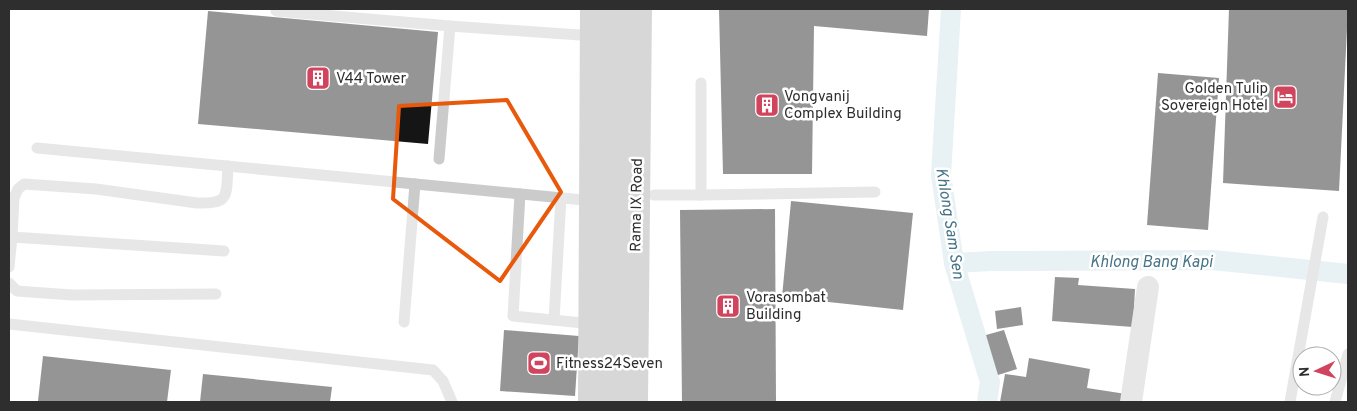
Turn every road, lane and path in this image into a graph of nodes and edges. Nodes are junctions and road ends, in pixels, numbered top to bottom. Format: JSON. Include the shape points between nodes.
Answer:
{"nodes":[{"id":1,"x":594,"y":9,"type":"edge"},
{"id":2,"x":616,"y":9,"type":"edge"},
{"id":3,"x":638,"y":9,"type":"edge"},
{"id":4,"x":656,"y":9,"type":"edge"},
{"id":5,"x":276,"y":11,"type":"dead end"},
{"id":6,"x":450,"y":26,"type":"junction"},
{"id":7,"x":594,"y":36,"type":"junction"},
{"id":8,"x":701,"y":83,"type":"dead end"},
{"id":9,"x":37,"y":148,"type":"dead end"},
{"id":10,"x":439,"y":159,"type":"dead end"},
{"id":11,"x":228,"y":166,"type":"junction"},
{"id":12,"x":415,"y":184,"type":"junction"},
{"id":13,"x":875,"y":192,"type":"dead end"},
{"id":14,"x":520,"y":194,"type":"junction"},
{"id":15,"x":701,"y":195,"type":"junction"},
{"id":16,"x":654,"y":196,"type":"junction"},
{"id":17,"x":561,"y":198,"type":"junction"},
{"id":18,"x":594,"y":201,"type":"junction"},
{"id":19,"x":1323,"y":217,"type":"dead end"},
{"id":20,"x":12,"y":237,"type":"junction"},
{"id":21,"x":224,"y":251,"type":"dead end"},
{"id":22,"x":9,"y":267,"type":"edge"},
{"id":23,"x":9,"y":283,"type":"edge"},
{"id":24,"x":1148,"y":287,"type":"dead end"},
{"id":25,"x":216,"y":294,"type":"dead end"},
{"id":26,"x":554,"y":320,"type":"junction"},
{"id":27,"x":404,"y":322,"type":"dead end"},
{"id":28,"x":9,"y":324,"type":"edge"},
{"id":29,"x":593,"y":324,"type":"junction"},
{"id":30,"x":1348,"y":354,"type":"edge"},
{"id":31,"x":452,"y":402,"type":"edge"},
{"id":32,"x":592,"y":402,"type":"edge"},
{"id":33,"x":612,"y":402,"type":"edge"},
{"id":34,"x":634,"y":402,"type":"edge"},
{"id":35,"x":653,"y":402,"type":"edge"},
{"id":36,"x":1131,"y":402,"type":"edge"},
{"id":37,"x":1290,"y":402,"type":"edge"},
{"id":38,"x":1335,"y":402,"type":"edge"}],
"edges":[{"from":1,"to":7,"type":"main road"},
{"from":2,"to":33,"type":"main road","name":"Rama IX Road"},
{"from":3,"to":34,"type":"main road","name":"Rama IX Road"},
{"from":4,"to":16,"type":"main road","name":"Rama IX Road"},
{"from":5,"to":6,"type":"lane"},
{"from":6,"to":7,"type":"lane"},
{"from":6,"to":10,"type":"lane"},
{"from":7,"to":18,"type":"main road"},
{"from":8,"to":15,"type":"lane"},
{"from":9,"to":11,"type":"lane"},
{"from":11,"to":12,"type":"lane"},
{"from":11,"to":20,"type":"lane","via":[[226,194],[212,203],[24,184],[14,198]]},
{"from":12,"to":14,"type":"lane"},
{"from":12,"to":27,"type":"lane"},
{"from":13,"to":15,"type":"lane"},
{"from":14,"to":17,"type":"lane"},
{"from":14,"to":26,"type":"lane","via":[[513,316]]},
{"from":15,"to":16,"type":"lane"},
{"from":16,"to":35,"type":"main road","name":"Rama IX Road"},
{"from":17,"to":18,"type":"lane"},
{"from":17,"to":26,"type":"lane"},
{"from":18,"to":29,"type":"main road"},
{"from":19,"to":37,"type":"lane"},
{"from":20,"to":21,"type":"lane"},
{"from":20,"to":22,"type":"lane"},
{"from":23,"to":25,"type":"lane","via":[[17,291],[72,295]]},
{"from":24,"to":36,"type":"street"},
{"from":26,"to":29,"type":"lane"},
{"from":28,"to":31,"type":"lane","via":[[433,370],[443,381]]},
{"from":29,"to":32,"type":"main road"},
{"from":30,"to":38,"type":"lane"}]}
